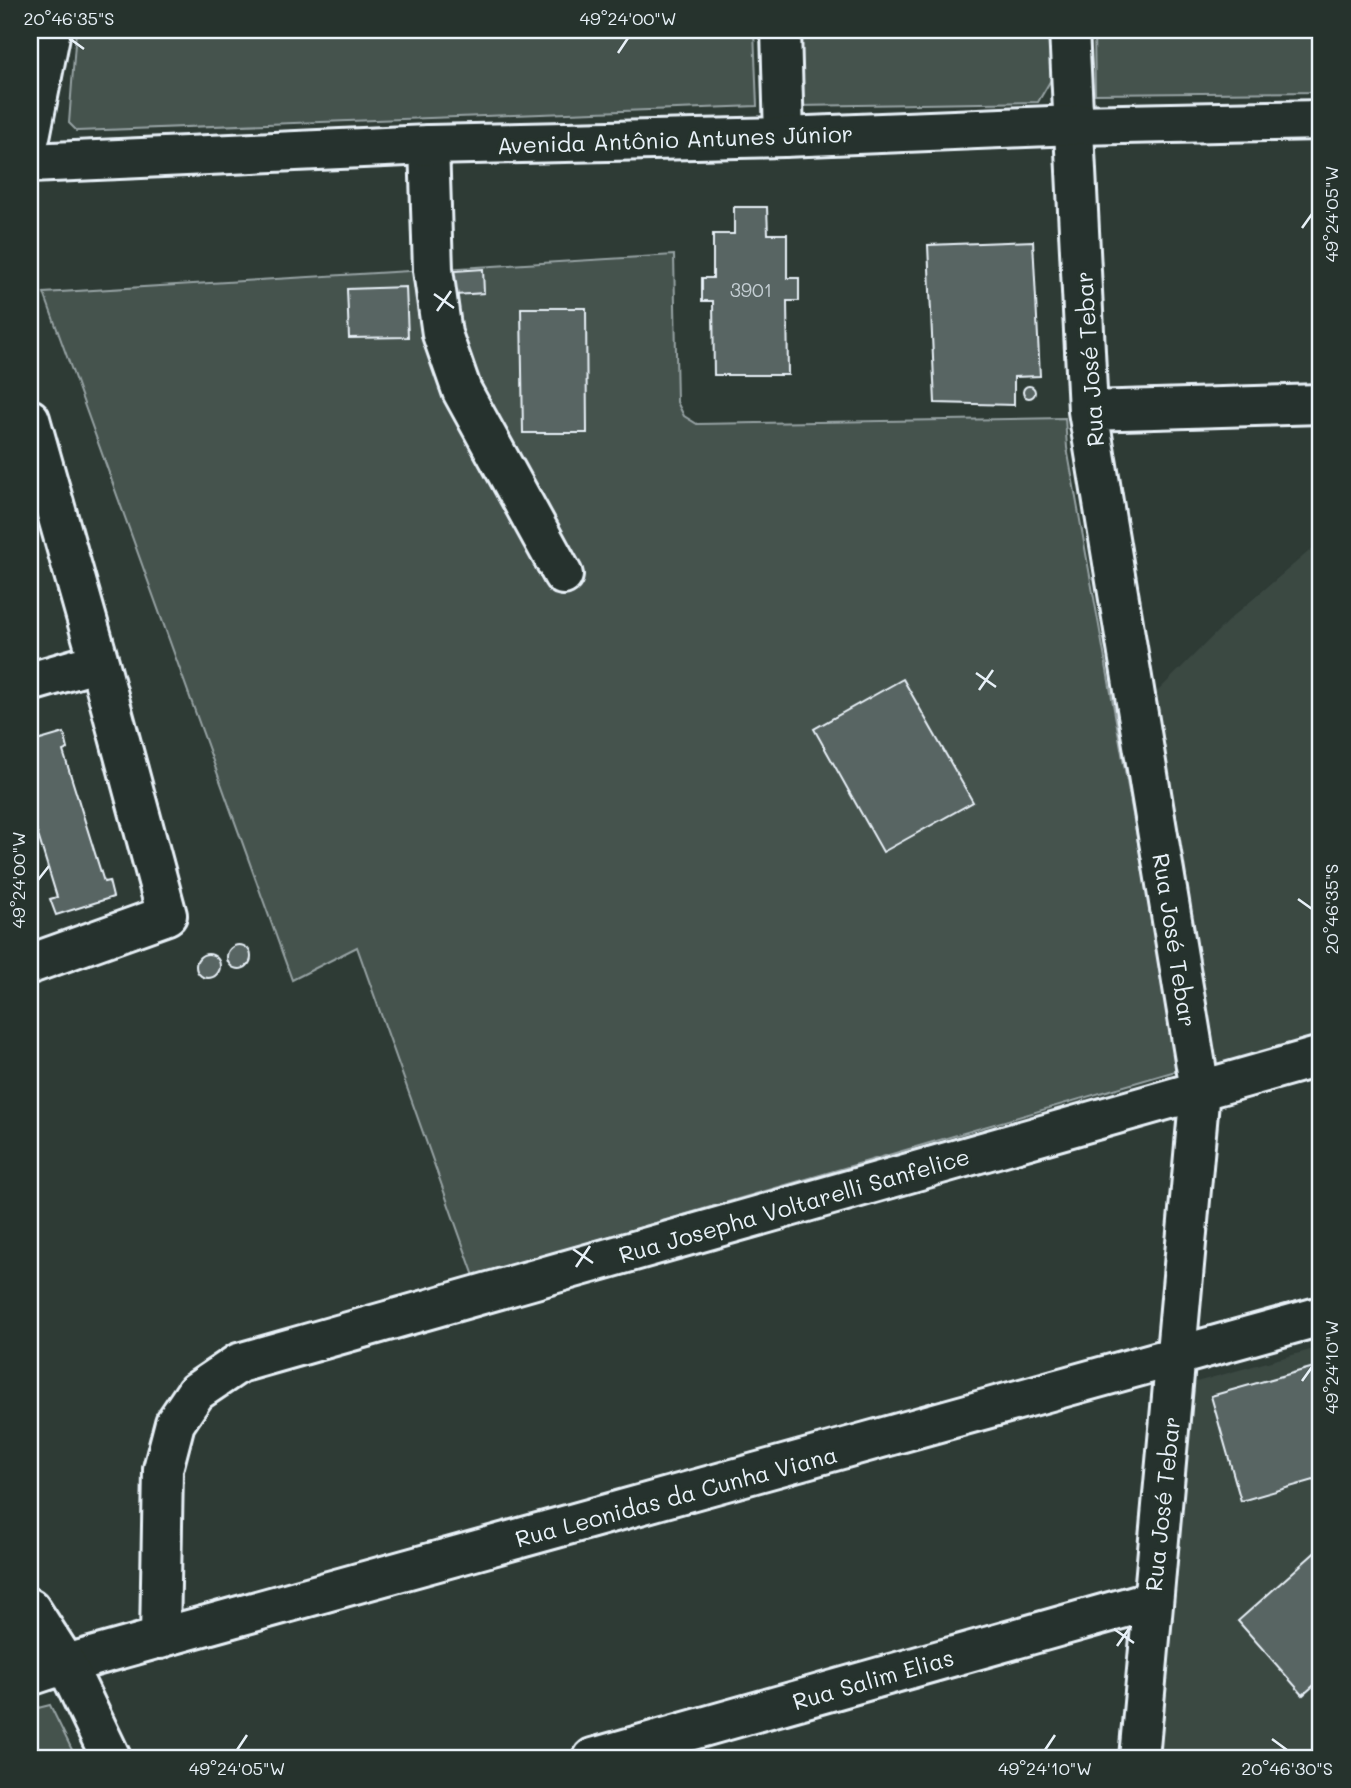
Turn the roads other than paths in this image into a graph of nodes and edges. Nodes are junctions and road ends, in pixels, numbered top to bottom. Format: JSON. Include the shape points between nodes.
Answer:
{"nodes":[{"id":1,"x":51,"y":30,"type":"edge"},
{"id":2,"x":781,"y":30,"type":"edge"},
{"id":3,"x":1069,"y":30,"type":"edge"},
{"id":4,"x":1321,"y":120,"type":"edge"},
{"id":5,"x":1075,"y":125,"type":"junction"},
{"id":6,"x":30,"y":137,"type":"edge"},
{"id":7,"x":783,"y":137,"type":"junction"},
{"id":8,"x":429,"y":145,"type":"junction"},
{"id":9,"x":30,"y":163,"type":"edge"},
{"id":10,"x":1321,"y":404,"type":"edge"},
{"id":11,"x":1088,"y":411,"type":"junction"},
{"id":12,"x":30,"y":419,"type":"edge"},
{"id":13,"x":563,"y":575,"type":"dead end"},
{"id":14,"x":99,"y":662,"type":"junction"},
{"id":15,"x":30,"y":682,"type":"edge"},
{"id":16,"x":30,"y":964,"type":"edge"},
{"id":17,"x":1321,"y":1056,"type":"edge"},
{"id":18,"x":1200,"y":1090,"type":"junction"},
{"id":19,"x":1321,"y":1315,"type":"edge"},
{"id":20,"x":1176,"y":1358,"type":"junction"},
{"id":21,"x":1153,"y":1600,"type":"junction"},
{"id":22,"x":30,"y":1608,"type":"edge"},
{"id":23,"x":160,"y":1639,"type":"junction"},
{"id":24,"x":66,"y":1664,"type":"junction"},
{"id":25,"x":30,"y":1676,"type":"edge"},
{"id":26,"x":111,"y":1758,"type":"edge"},
{"id":27,"x":593,"y":1758,"type":"edge"},
{"id":28,"x":1139,"y":1758,"type":"edge"}],
"edges":[{"from":1,"to":6,"type":"street"},
{"from":2,"to":7,"type":"street"},
{"from":3,"to":5,"type":"street","name":"Rua José Tebar"},
{"from":4,"to":5,"type":"street","name":"Avenida Antônio Antunes Júnior"},
{"from":5,"to":7,"type":"street","name":"Avenida Antônio Antunes Júnior"},
{"from":5,"to":11,"type":"street","name":"Rua José Tebar"},
{"from":7,"to":8,"type":"street","name":"Avenida Antônio Antunes Júnior"},
{"from":8,"to":9,"type":"street","name":"Avenida Antônio Antunes Júnior"},
{"from":8,"to":13,"type":"street","via":[[433,270],[442,334],[462,391]]},
{"from":10,"to":11,"type":"street"},
{"from":11,"to":18,"type":"street","name":"Rua José Tebar"},
{"from":12,"to":14,"type":"street"},
{"from":14,"to":15,"type":"street"},
{"from":14,"to":16,"type":"street","via":[[167,915]]},
{"from":17,"to":18,"type":"street","name":"Rua Josepha Voltarelli Sanfelice"},
{"from":18,"to":20,"type":"street","name":"Rua José Tebar"},
{"from":18,"to":23,"type":"street","name":"Rua Josepha Voltarelli Sanfelice","via":[[239,1363],[196,1392],[175,1423],[163,1469]]},
{"from":19,"to":20,"type":"street","name":"Rua Leonidas da Cunha Viana"},
{"from":20,"to":21,"type":"street","name":"Rua José Tebar"},
{"from":20,"to":23,"type":"street","name":"Rua Leonidas da Cunha Viana"},
{"from":21,"to":27,"type":"street","name":"Rua Salim Elias"},
{"from":21,"to":28,"type":"street","name":"Rua José Tebar"},
{"from":22,"to":24,"type":"street"},
{"from":23,"to":24,"type":"street","name":"Rua Leonidas da Cunha Viana"},
{"from":24,"to":25,"type":"street","name":"Rua Leonidas da Cunha Viana"},
{"from":24,"to":26,"type":"street"}]}
